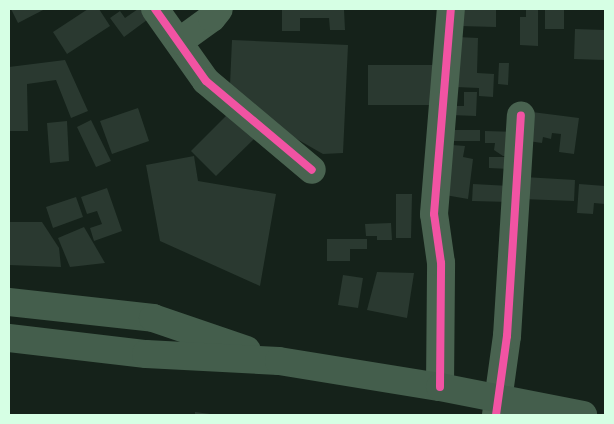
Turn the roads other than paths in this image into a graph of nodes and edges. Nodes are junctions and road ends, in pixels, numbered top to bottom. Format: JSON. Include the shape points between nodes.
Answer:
{"nodes":[{"id":1,"x":155,"y":9,"type":"edge"},
{"id":2,"x":219,"y":9,"type":"edge"},
{"id":3,"x":451,"y":9,"type":"edge"},
{"id":4,"x":180,"y":40,"type":"junction"},
{"id":5,"x":521,"y":115,"type":"dead end"},
{"id":6,"x":312,"y":170,"type":"dead end"},
{"id":7,"x":9,"y":302,"type":"edge"},
{"id":8,"x":9,"y":338,"type":"edge"},
{"id":9,"x":279,"y":361,"type":"junction"},
{"id":10,"x":440,"y":387,"type":"junction"},
{"id":11,"x":497,"y":408,"type":"edge"},
{"id":12,"x":583,"y":415,"type":"edge"}],
"edges":[{"from":1,"to":4,"type":"street"},
{"from":2,"to":4,"type":"street","via":[[212,18]]},
{"from":3,"to":10,"type":"street","via":[[434,214],[441,262]]},
{"from":4,"to":6,"type":"street","via":[[206,81]]},
{"from":5,"to":11,"type":"street","via":[[507,336]]},
{"from":7,"to":9,"type":"main road","via":[[153,318]]},
{"from":8,"to":9,"type":"main road","via":[[146,354]]},
{"from":9,"to":10,"type":"main road"},
{"from":10,"to":11,"type":"main road"},
{"from":11,"to":12,"type":"main road"}]}
